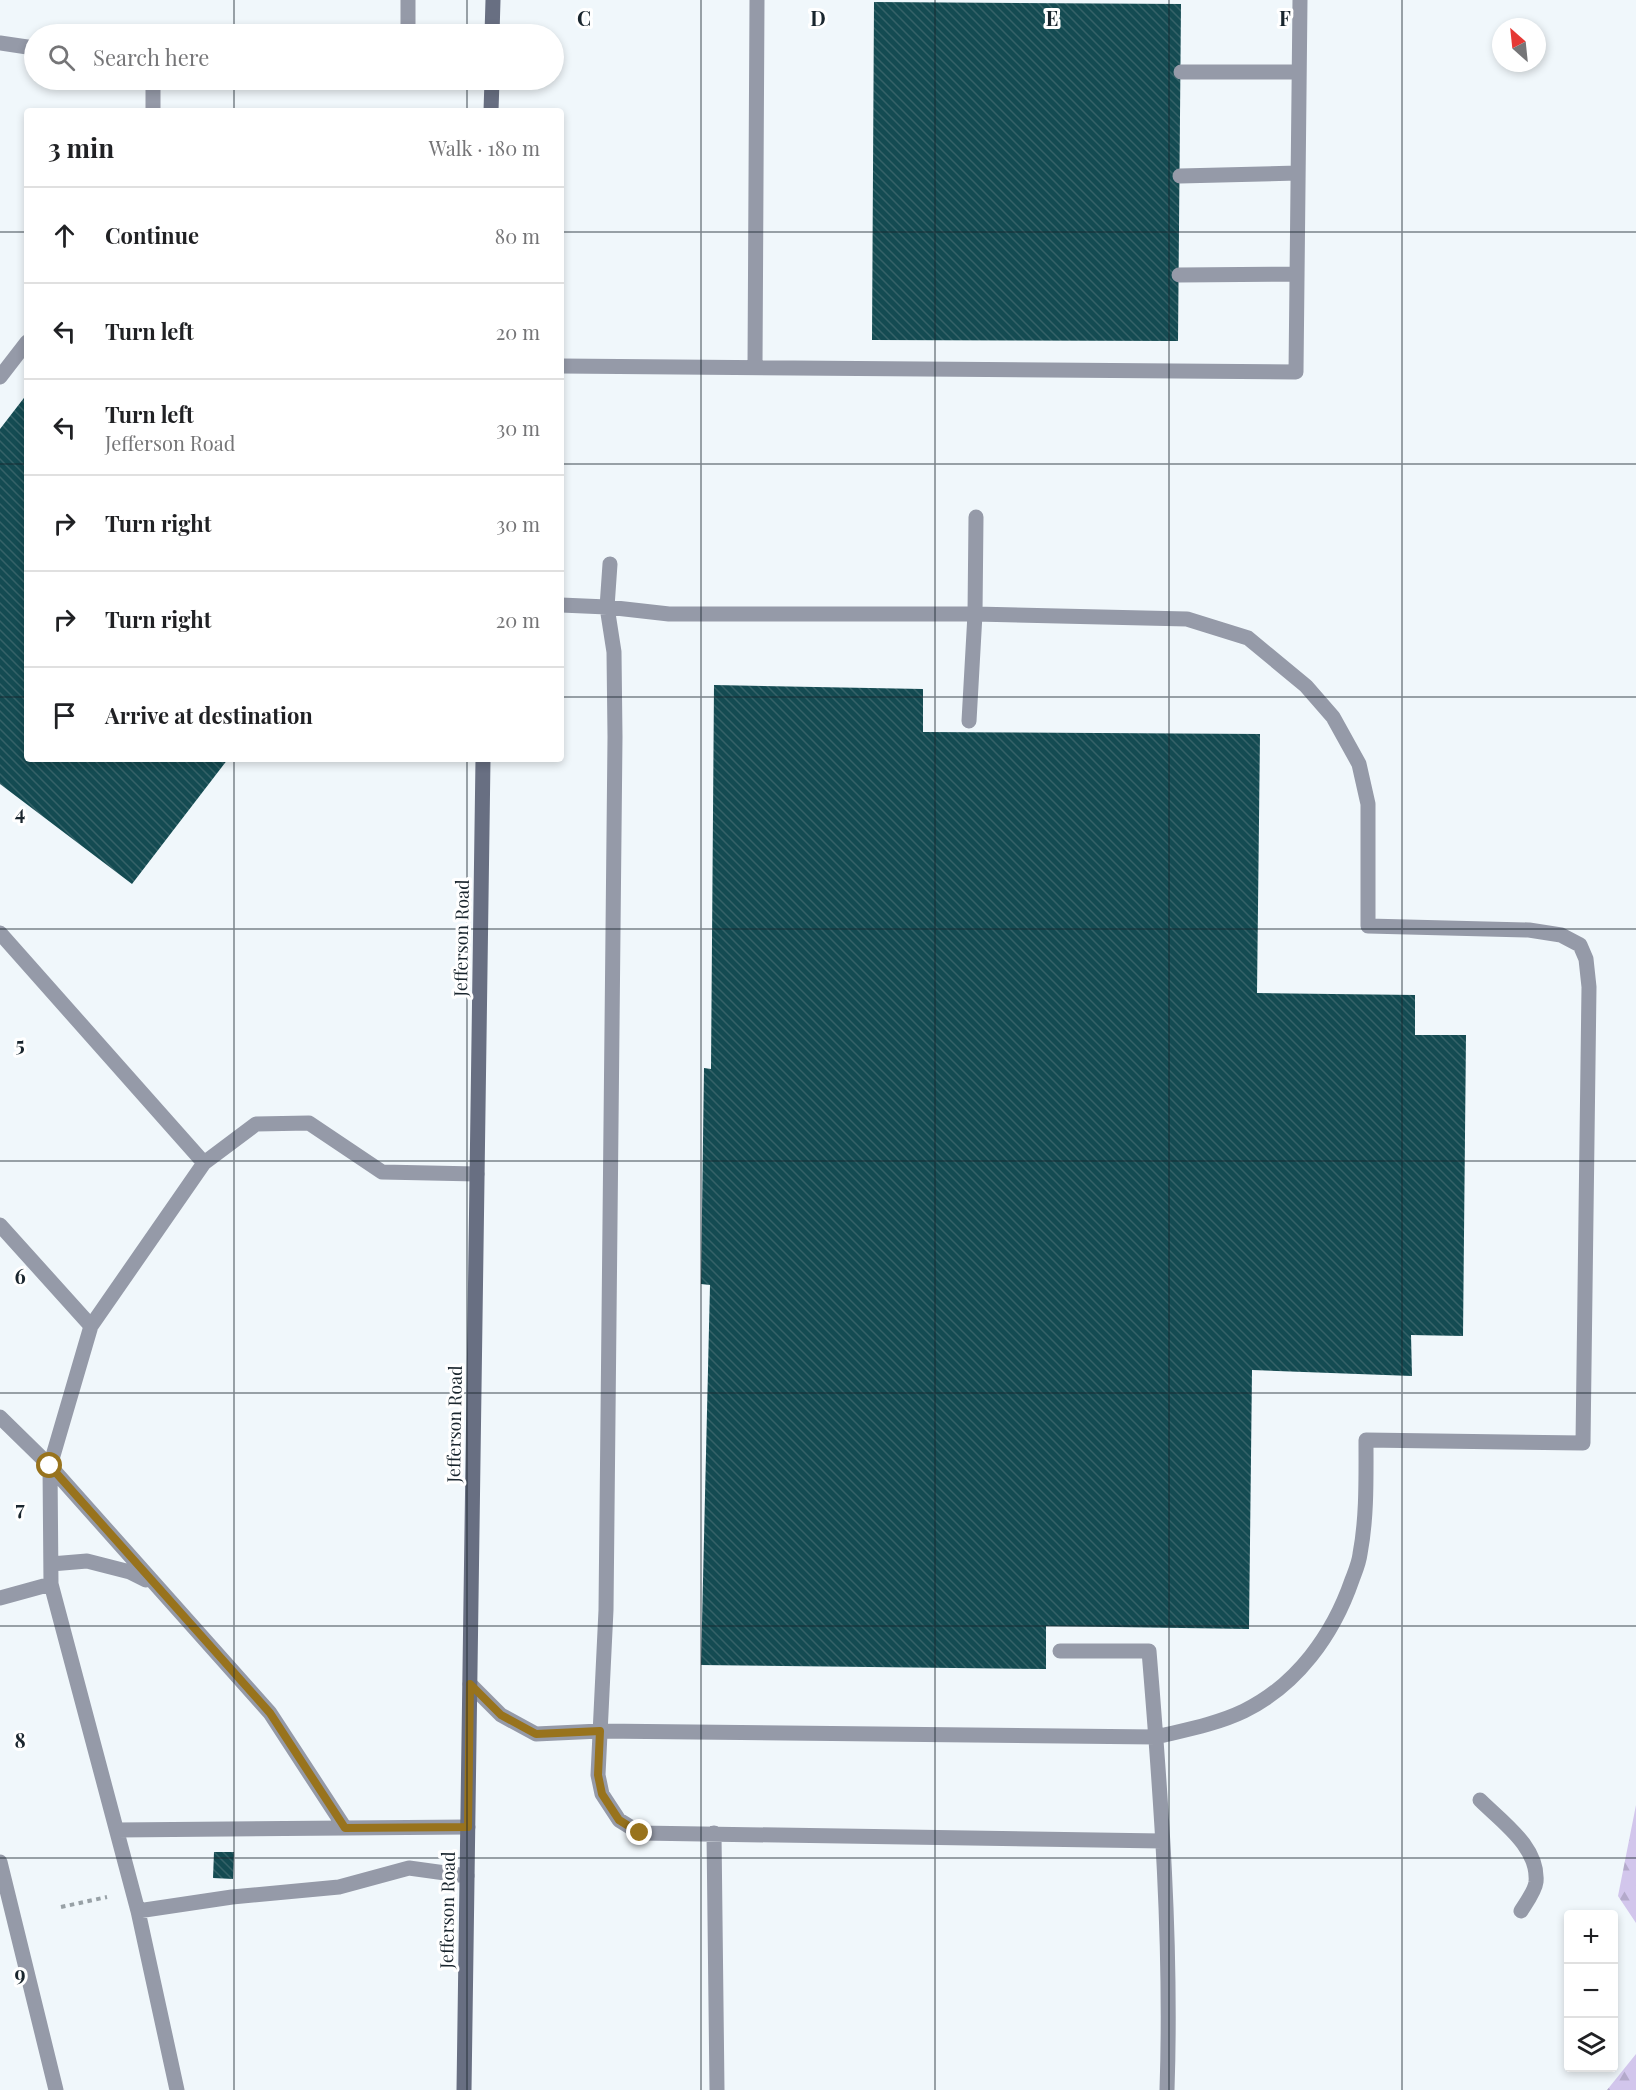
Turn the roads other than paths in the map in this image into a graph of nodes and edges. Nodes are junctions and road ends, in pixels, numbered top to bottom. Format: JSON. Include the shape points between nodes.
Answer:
{"nodes":[{"id":1,"x":408,"y":0,"type":"edge"},
{"id":2,"x":493,"y":0,"type":"edge"},
{"id":3,"x":757,"y":0,"type":"edge"},
{"id":4,"x":1300,"y":0,"type":"edge"},
{"id":5,"x":408,"y":24,"type":"edge"},
{"id":6,"x":492,"y":24,"type":"edge"},
{"id":7,"x":0,"y":43,"type":"edge"},
{"id":8,"x":24,"y":47,"type":"edge"},
{"id":9,"x":1180,"y":72,"type":"dead end"},
{"id":10,"x":1299,"y":72,"type":"junction"},
{"id":11,"x":153,"y":90,"type":"edge"},
{"id":12,"x":492,"y":90,"type":"edge"},
{"id":13,"x":153,"y":108,"type":"edge"},
{"id":14,"x":491,"y":108,"type":"edge"},
{"id":15,"x":1298,"y":173,"type":"junction"},
{"id":16,"x":1180,"y":176,"type":"dead end"},
{"id":17,"x":1179,"y":274,"type":"dead end"},
{"id":18,"x":1297,"y":274,"type":"junction"},
{"id":19,"x":24,"y":346,"type":"edge"},
{"id":20,"x":564,"y":366,"type":"edge"},
{"id":21,"x":755,"y":367,"type":"junction"},
{"id":22,"x":0,"y":377,"type":"edge"},
{"id":23,"x":976,"y":517,"type":"dead end"},
{"id":24,"x":610,"y":564,"type":"dead end"},
{"id":25,"x":564,"y":604,"type":"edge"},
{"id":26,"x":607,"y":607,"type":"junction"},
{"id":27,"x":975,"y":614,"type":"junction"},
{"id":28,"x":969,"y":721,"type":"dead end"},
{"id":29,"x":483,"y":762,"type":"edge"},
{"id":30,"x":0,"y":933,"type":"edge"},
{"id":31,"x":204,"y":1163,"type":"junction"},
{"id":32,"x":477,"y":1174,"type":"junction"},
{"id":33,"x":0,"y":1224,"type":"edge"},
{"id":34,"x":91,"y":1326,"type":"junction"},
{"id":35,"x":0,"y":1417,"type":"edge"},
{"id":36,"x":50,"y":1466,"type":"junction"},
{"id":37,"x":51,"y":1564,"type":"junction"},
{"id":38,"x":51,"y":1584,"type":"junction"},
{"id":39,"x":155,"y":1584,"type":"junction"},
{"id":40,"x":0,"y":1598,"type":"edge"},
{"id":41,"x":1060,"y":1651,"type":"dead end"},
{"id":42,"x":470,"y":1684,"type":"junction"},
{"id":43,"x":600,"y":1731,"type":"junction"},
{"id":44,"x":1156,"y":1737,"type":"junction"},
{"id":45,"x":1480,"y":1800,"type":"dead end"},
{"id":46,"x":468,"y":1827,"type":"junction"},
{"id":47,"x":345,"y":1828,"type":"junction"},
{"id":48,"x":117,"y":1830,"type":"junction"},
{"id":49,"x":714,"y":1833,"type":"junction"},
{"id":50,"x":1162,"y":1841,"type":"junction"},
{"id":51,"x":0,"y":1862,"type":"edge"},
{"id":52,"x":467,"y":1876,"type":"junction"},
{"id":53,"x":138,"y":1911,"type":"junction"},
{"id":54,"x":1521,"y":1911,"type":"dead end"},
{"id":55,"x":56,"y":2090,"type":"edge"},
{"id":56,"x":177,"y":2090,"type":"edge"},
{"id":57,"x":465,"y":2090,"type":"edge"},
{"id":58,"x":717,"y":2090,"type":"edge"},
{"id":59,"x":1167,"y":2090,"type":"edge"}],
"edges":[{"from":1,"to":5,"type":"street"},
{"from":2,"to":6,"type":"main road"},
{"from":3,"to":21,"type":"street"},
{"from":4,"to":10,"type":"street"},
{"from":7,"to":8,"type":"street"},
{"from":9,"to":10,"type":"street"},
{"from":10,"to":15,"type":"street"},
{"from":11,"to":13,"type":"street"},
{"from":12,"to":14,"type":"main road"},
{"from":15,"to":16,"type":"street"},
{"from":15,"to":18,"type":"street"},
{"from":17,"to":18,"type":"street"},
{"from":18,"to":21,"type":"street","via":[[1296,372]]},
{"from":19,"to":22,"type":"street"},
{"from":20,"to":21,"type":"street"},
{"from":23,"to":27,"type":"street"},
{"from":24,"to":26,"type":"street"},
{"from":25,"to":26,"type":"street"},
{"from":26,"to":27,"type":"street","via":[[669,614]]},
{"from":26,"to":43,"type":"street","via":[[614,652],[615,737],[606,1575]]},
{"from":27,"to":28,"type":"street"},
{"from":27,"to":44,"type":"street","via":[[1187,620],[1248,638],[1306,686],[1333,717],[1359,764],[1368,804],[1368,926],[1529,930],[1561,935],[1580,945],[1586,959],[1589,987],[1583,1443],[1366,1440],[1360,1556],[1342,1608],[1317,1650],[1280,1689],[1243,1711]]},
{"from":29,"to":32,"type":"main road","name":"Jefferson Road"},
{"from":30,"to":31,"type":"street"},
{"from":31,"to":32,"type":"street","via":[[256,1124],[309,1123],[382,1172]]},
{"from":31,"to":34,"type":"street"},
{"from":32,"to":42,"type":"main road","name":"Jefferson Road"},
{"from":33,"to":34,"type":"street"},
{"from":34,"to":36,"type":"street"},
{"from":35,"to":36,"type":"street"},
{"from":36,"to":37,"type":"street"},
{"from":36,"to":39,"type":"street"},
{"from":37,"to":38,"type":"street"},
{"from":37,"to":39,"type":"street","via":[[87,1561],[130,1572]]},
{"from":38,"to":40,"type":"street"},
{"from":38,"to":48,"type":"street"},
{"from":39,"to":47,"type":"street","via":[[270,1713]]},
{"from":41,"to":44,"type":"street","via":[[1149,1651]]},
{"from":42,"to":43,"type":"street","via":[[501,1715],[536,1734]]},
{"from":42,"to":46,"type":"main road","name":"Jefferson Road"},
{"from":43,"to":44,"type":"street"},
{"from":43,"to":49,"type":"street","via":[[598,1775],[602,1794],[619,1820],[640,1833]]},
{"from":44,"to":50,"type":"street"},
{"from":45,"to":54,"type":"street","via":[[1522,1842],[1534,1862],[1536,1884]]},
{"from":46,"to":47,"type":"street"},
{"from":46,"to":52,"type":"main road","name":"Jefferson Road"},
{"from":47,"to":48,"type":"street"},
{"from":48,"to":53,"type":"street"},
{"from":49,"to":50,"type":"street"},
{"from":49,"to":58,"type":"street"},
{"from":50,"to":59,"type":"street","via":[[1168,1962]]},
{"from":51,"to":55,"type":"street"},
{"from":52,"to":53,"type":"street","via":[[410,1868],[339,1887]]},
{"from":52,"to":57,"type":"main road","name":"Jefferson Road"},
{"from":53,"to":56,"type":"street"}]}
